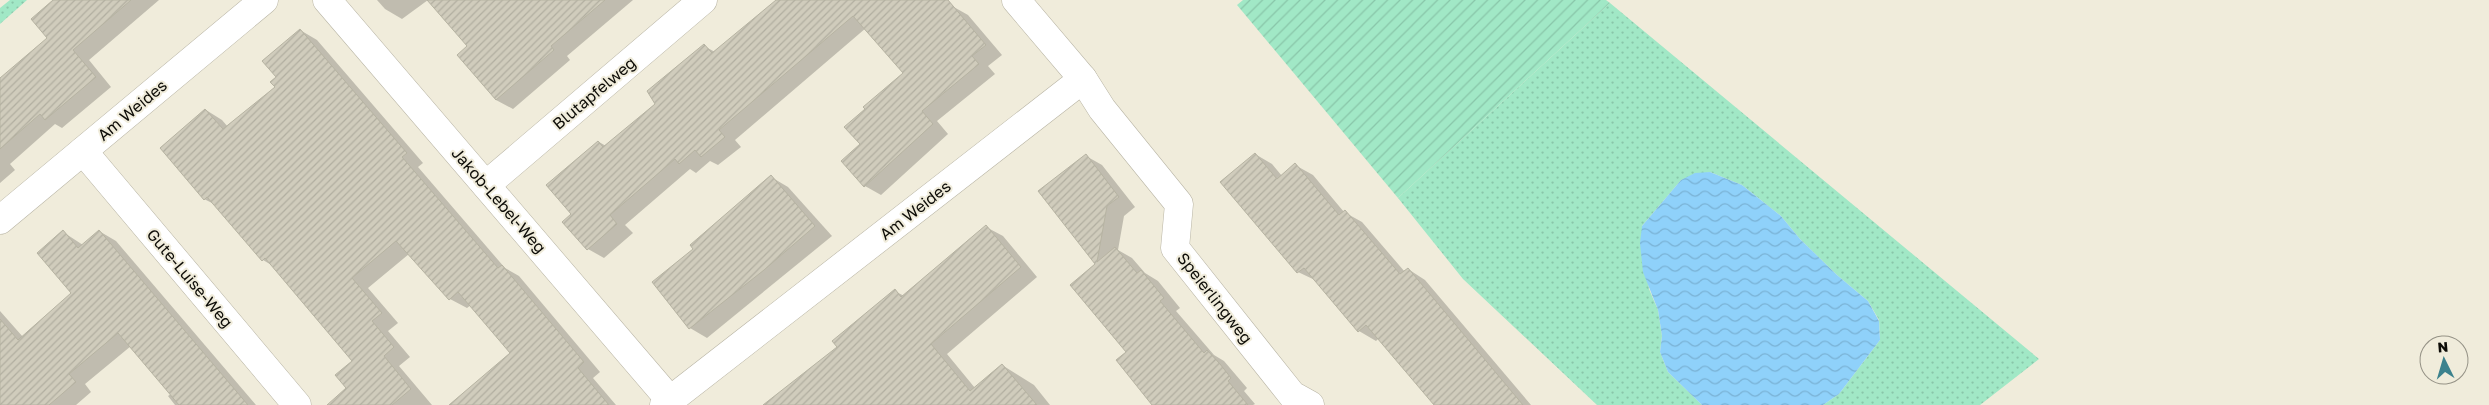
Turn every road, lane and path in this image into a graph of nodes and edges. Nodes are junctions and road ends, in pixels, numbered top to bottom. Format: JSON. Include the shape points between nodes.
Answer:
{"nodes":[{"id":1,"x":264,"y":0,"type":"edge"},
{"id":2,"x":327,"y":0,"type":"edge"},
{"id":3,"x":703,"y":0,"type":"edge"},
{"id":4,"x":1016,"y":0,"type":"edge"},
{"id":5,"x":1083,"y":80,"type":"junction"},
{"id":6,"x":83,"y":151,"type":"junction"},
{"id":7,"x":486,"y":185,"type":"junction"},
{"id":8,"x":0,"y":220,"type":"edge"},
{"id":9,"x":1294,"y":402,"type":"edge"},
{"id":10,"x":667,"y":403,"type":"edge"},
{"id":11,"x":297,"y":405,"type":"edge"}],
"edges":[{"from":1,"to":6,"type":"street","name":"Am Weides"},
{"from":2,"to":7,"type":"street","name":"Jakob-Lebel-Weg"},
{"from":3,"to":7,"type":"street","name":"Blutapfelweg"},
{"from":4,"to":5,"type":"street"},
{"from":5,"to":9,"type":"street","name":"Speierlingweg","via":[[1102,109],[1179,204],[1175,248]]},
{"from":5,"to":10,"type":"street","name":"Am Weides"},
{"from":6,"to":8,"type":"street","name":"Am Weides"},
{"from":6,"to":11,"type":"street","name":"Gute-Luise-Weg"},
{"from":7,"to":10,"type":"street","name":"Jakob-Lebel-Weg"}]}
